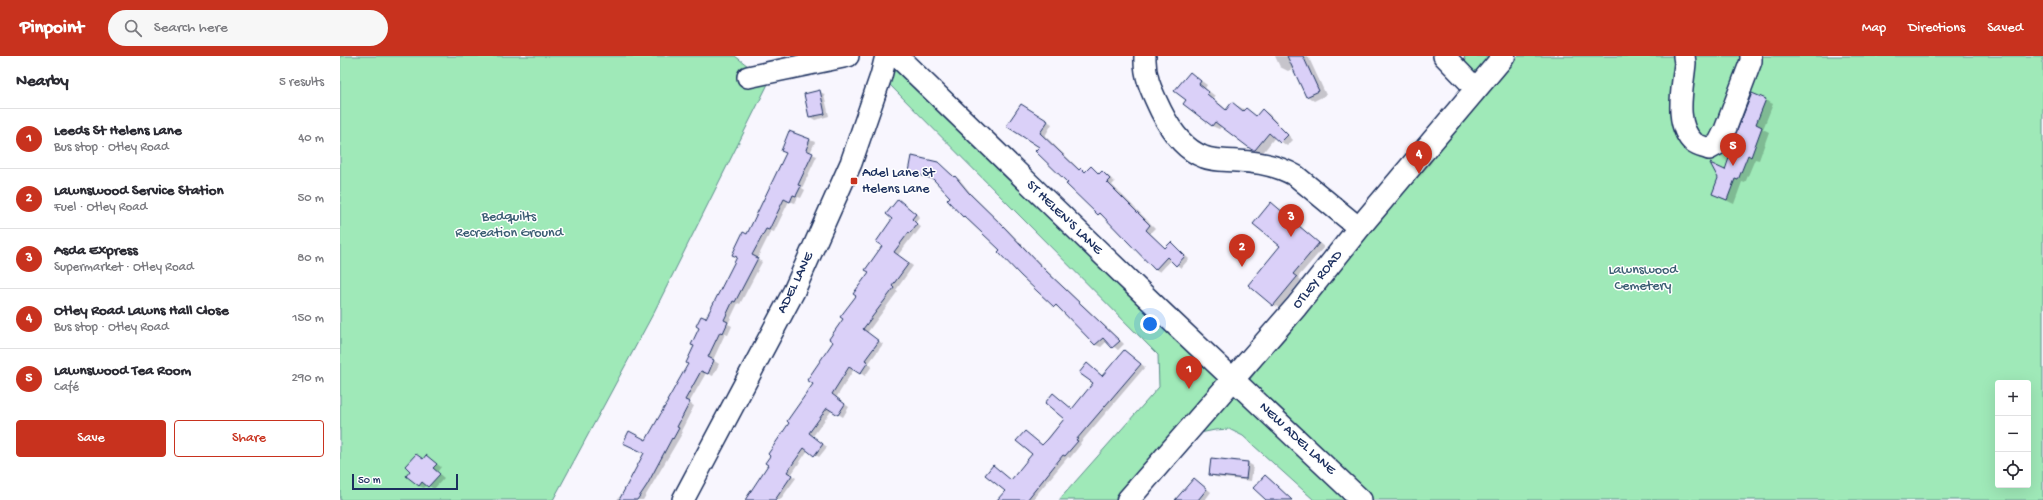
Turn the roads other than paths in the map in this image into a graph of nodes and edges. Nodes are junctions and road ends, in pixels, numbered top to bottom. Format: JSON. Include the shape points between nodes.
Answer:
{"nodes":[{"id":1,"x":848,"y":56,"type":"edge"},
{"id":2,"x":886,"y":56,"type":"edge"},
{"id":3,"x":897,"y":56,"type":"edge"},
{"id":4,"x":1144,"y":56,"type":"edge"},
{"id":5,"x":1444,"y":56,"type":"edge"},
{"id":6,"x":1504,"y":56,"type":"edge"},
{"id":7,"x":1684,"y":56,"type":"edge"},
{"id":8,"x":1751,"y":56,"type":"edge"},
{"id":9,"x":748,"y":77,"type":"dead end"},
{"id":10,"x":1476,"y":89,"type":"junction"},
{"id":11,"x":1359,"y":228,"type":"junction"},
{"id":12,"x":1232,"y":379,"type":"junction"},
{"id":13,"x":683,"y":500,"type":"edge"},
{"id":14,"x":1128,"y":500,"type":"edge"},
{"id":15,"x":1361,"y":500,"type":"edge"}],
"edges":[{"from":1,"to":9,"type":"street"},
{"from":2,"to":13,"type":"street","name":"ADEL LANE","via":[[851,163],[794,291]]},
{"from":3,"to":12,"type":"street","name":"ST HELEN'S LANE"},
{"from":4,"to":11,"type":"street","via":[[1148,84],[1166,120],[1190,150],[1218,160],[1255,162],[1285,169]]},
{"from":5,"to":10,"type":"street"},
{"from":6,"to":10,"type":"highway","name":"OTLEY ROAD"},
{"from":7,"to":8,"type":"street","via":[[1680,112],[1682,120],[1686,134],[1695,145],[1709,149],[1718,144],[1725,130]]},
{"from":10,"to":11,"type":"highway","name":"OTLEY ROAD"},
{"from":11,"to":12,"type":"highway","name":"OTLEY ROAD","via":[[1296,307]]},
{"from":12,"to":14,"type":"highway","name":"OTLEY ROAD"},
{"from":12,"to":15,"type":"street","name":"NEW ADEL LANE"}]}
